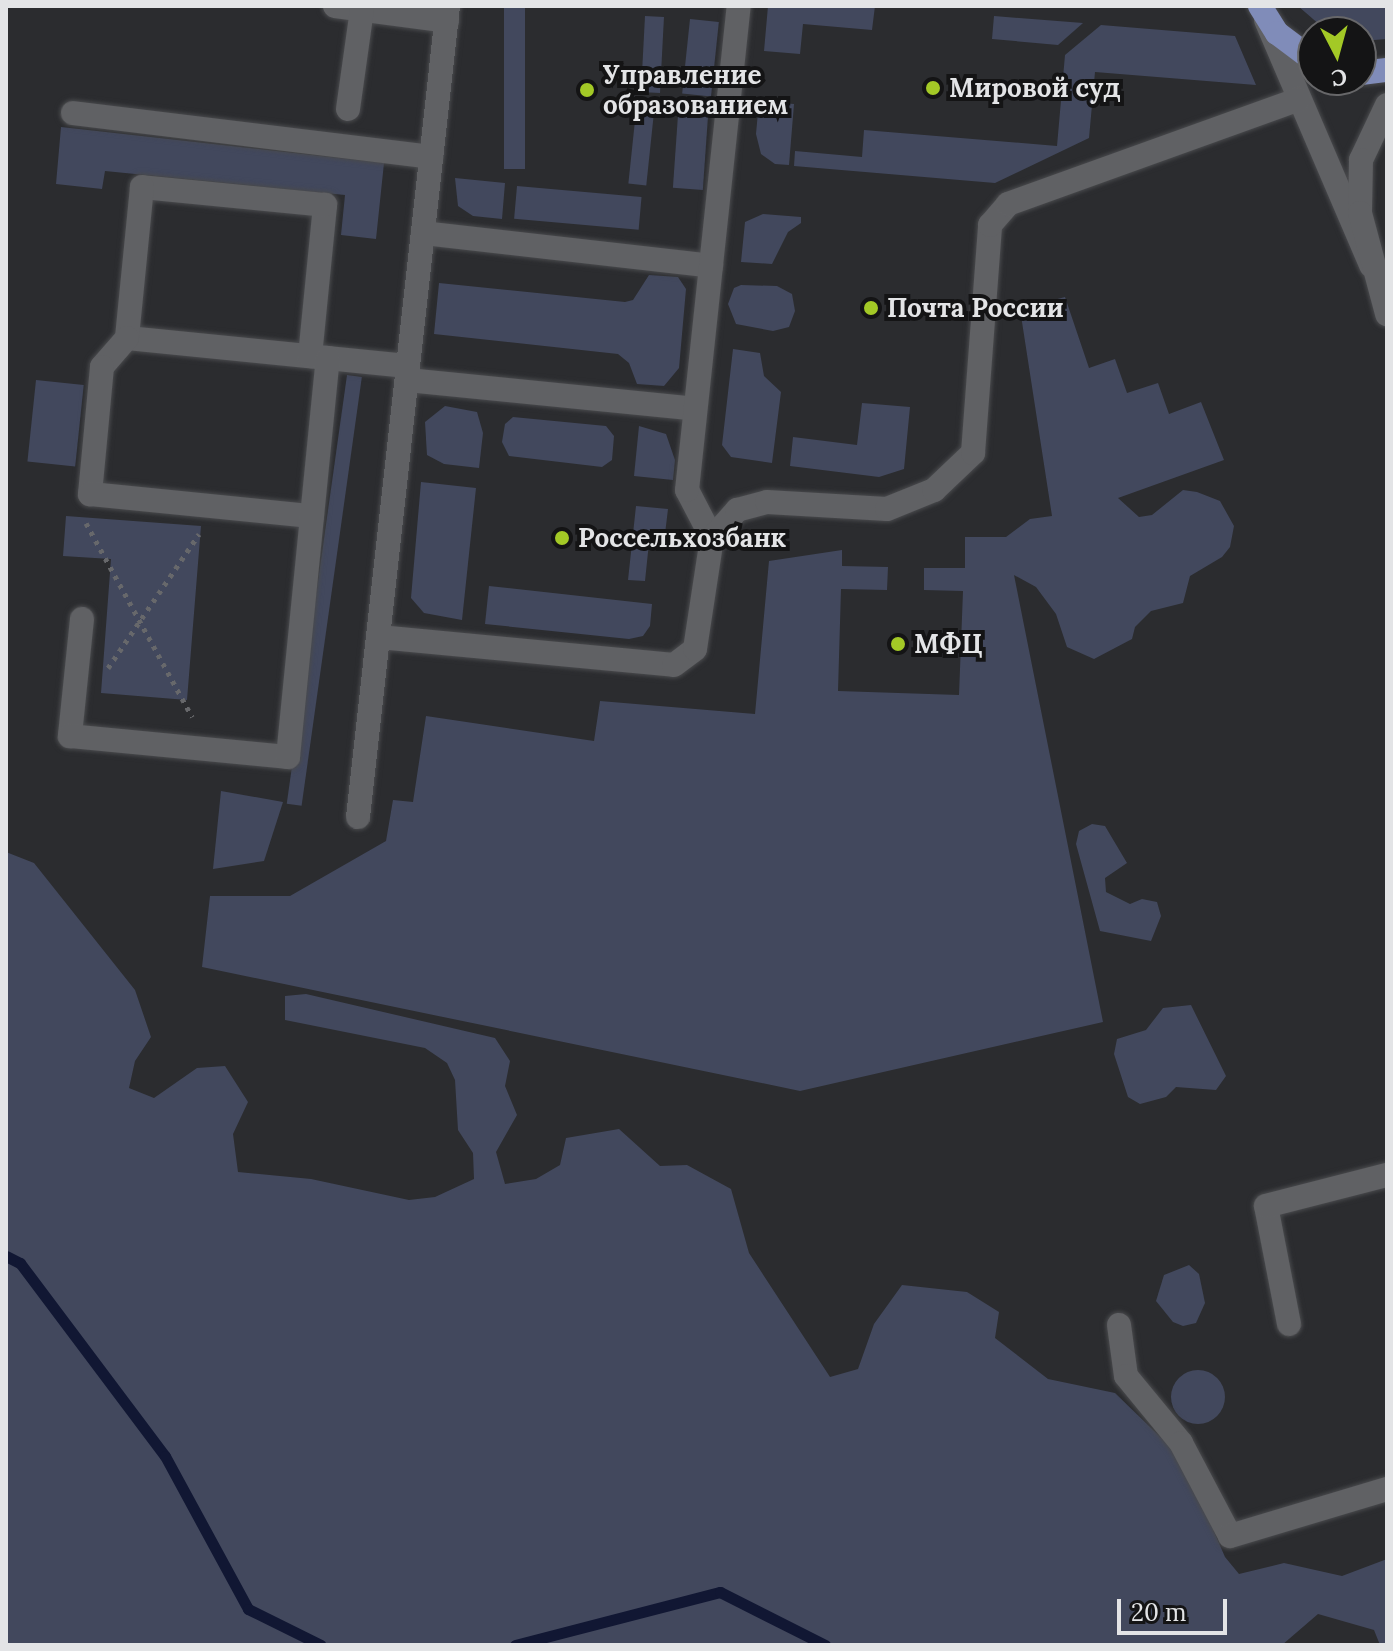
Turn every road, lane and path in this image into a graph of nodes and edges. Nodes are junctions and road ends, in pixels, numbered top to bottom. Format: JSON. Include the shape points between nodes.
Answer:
{"nodes":[{"id":1,"x":335,"y":6,"type":"edge"},
{"id":2,"x":739,"y":6,"type":"edge"},
{"id":3,"x":1261,"y":8,"type":"edge"},
{"id":4,"x":373,"y":9,"type":"edge"},
{"id":5,"x":447,"y":13,"type":"edge"},
{"id":6,"x":1297,"y":48,"type":"edge"},
{"id":7,"x":1299,"y":99,"type":"junction"},
{"id":8,"x":1387,"y":105,"type":"edge"},
{"id":9,"x":348,"y":109,"type":"dead end"},
{"id":10,"x":73,"y":113,"type":"dead end"},
{"id":11,"x":431,"y":157,"type":"junction"},
{"id":12,"x":423,"y":233,"type":"junction"},
{"id":13,"x":1371,"y":265,"type":"junction"},
{"id":14,"x":711,"y":266,"type":"junction"},
{"id":15,"x":1387,"y":314,"type":"edge"},
{"id":16,"x":127,"y":338,"type":"junction"},
{"id":17,"x":319,"y":357,"type":"junction"},
{"id":18,"x":408,"y":373,"type":"junction"},
{"id":19,"x":695,"y":409,"type":"junction"},
{"id":20,"x":90,"y":494,"type":"junction"},
{"id":21,"x":218,"y":507,"type":"junction"},
{"id":22,"x":312,"y":516,"type":"junction"},
{"id":23,"x":712,"y":538,"type":"junction"},
{"id":24,"x":82,"y":619,"type":"dead end"},
{"id":25,"x":141,"y":620,"type":"junction"},
{"id":26,"x":379,"y":637,"type":"junction"},
{"id":27,"x":106,"y":671,"type":"dead end"},
{"id":28,"x":209,"y":750,"type":"junction"},
{"id":29,"x":358,"y":817,"type":"dead end"},
{"id":30,"x":1387,"y":1175,"type":"edge"},
{"id":31,"x":1289,"y":1324,"type":"dead end"},
{"id":32,"x":1119,"y":1325,"type":"dead end"},
{"id":33,"x":1387,"y":1489,"type":"edge"}],
"edges":[{"from":1,"to":4,"type":"street"},
{"from":2,"to":14,"type":"street"},
{"from":3,"to":6,"type":"main road","via":[[1277,33]]},
{"from":3,"to":7,"type":"street"},
{"from":4,"to":5,"type":"street"},
{"from":4,"to":9,"type":"street"},
{"from":5,"to":11,"type":"street"},
{"from":7,"to":13,"type":"street"},
{"from":7,"to":23,"type":"street","via":[[1008,204],[990,225],[973,453],[934,490],[887,509],[767,502],[737,510]]},
{"from":8,"to":13,"type":"street","via":[[1361,160],[1360,213]]},
{"from":10,"to":11,"type":"street"},
{"from":11,"to":12,"type":"street"},
{"from":12,"to":14,"type":"street"},
{"from":12,"to":18,"type":"street"},
{"from":13,"to":15,"type":"street"},
{"from":14,"to":19,"type":"street"},
{"from":16,"to":17,"type":"street"},
{"from":16,"to":17,"type":"street","via":[[142,187],[325,205]]},
{"from":16,"to":20,"type":"street","via":[[102,367]]},
{"from":17,"to":18,"type":"street"},
{"from":17,"to":22,"type":"street"},
{"from":18,"to":19,"type":"street"},
{"from":18,"to":26,"type":"street"},
{"from":19,"to":23,"type":"street","via":[[687,490]]},
{"from":20,"to":21,"type":"street"},
{"from":20,"to":25,"type":"path","via":[[85,528]]},
{"from":21,"to":22,"type":"street"},
{"from":21,"to":25,"type":"path"},
{"from":22,"to":28,"type":"street","via":[[288,757]]},
{"from":23,"to":26,"type":"street","via":[[695,649],[674,665]]},
{"from":24,"to":28,"type":"street","via":[[70,736]]},
{"from":25,"to":27,"type":"path"},
{"from":25,"to":28,"type":"path"},
{"from":26,"to":29,"type":"street"},
{"from":30,"to":31,"type":"street","via":[[1266,1206]]},
{"from":32,"to":33,"type":"street","via":[[1126,1376],[1181,1443],[1230,1536]]}]}
